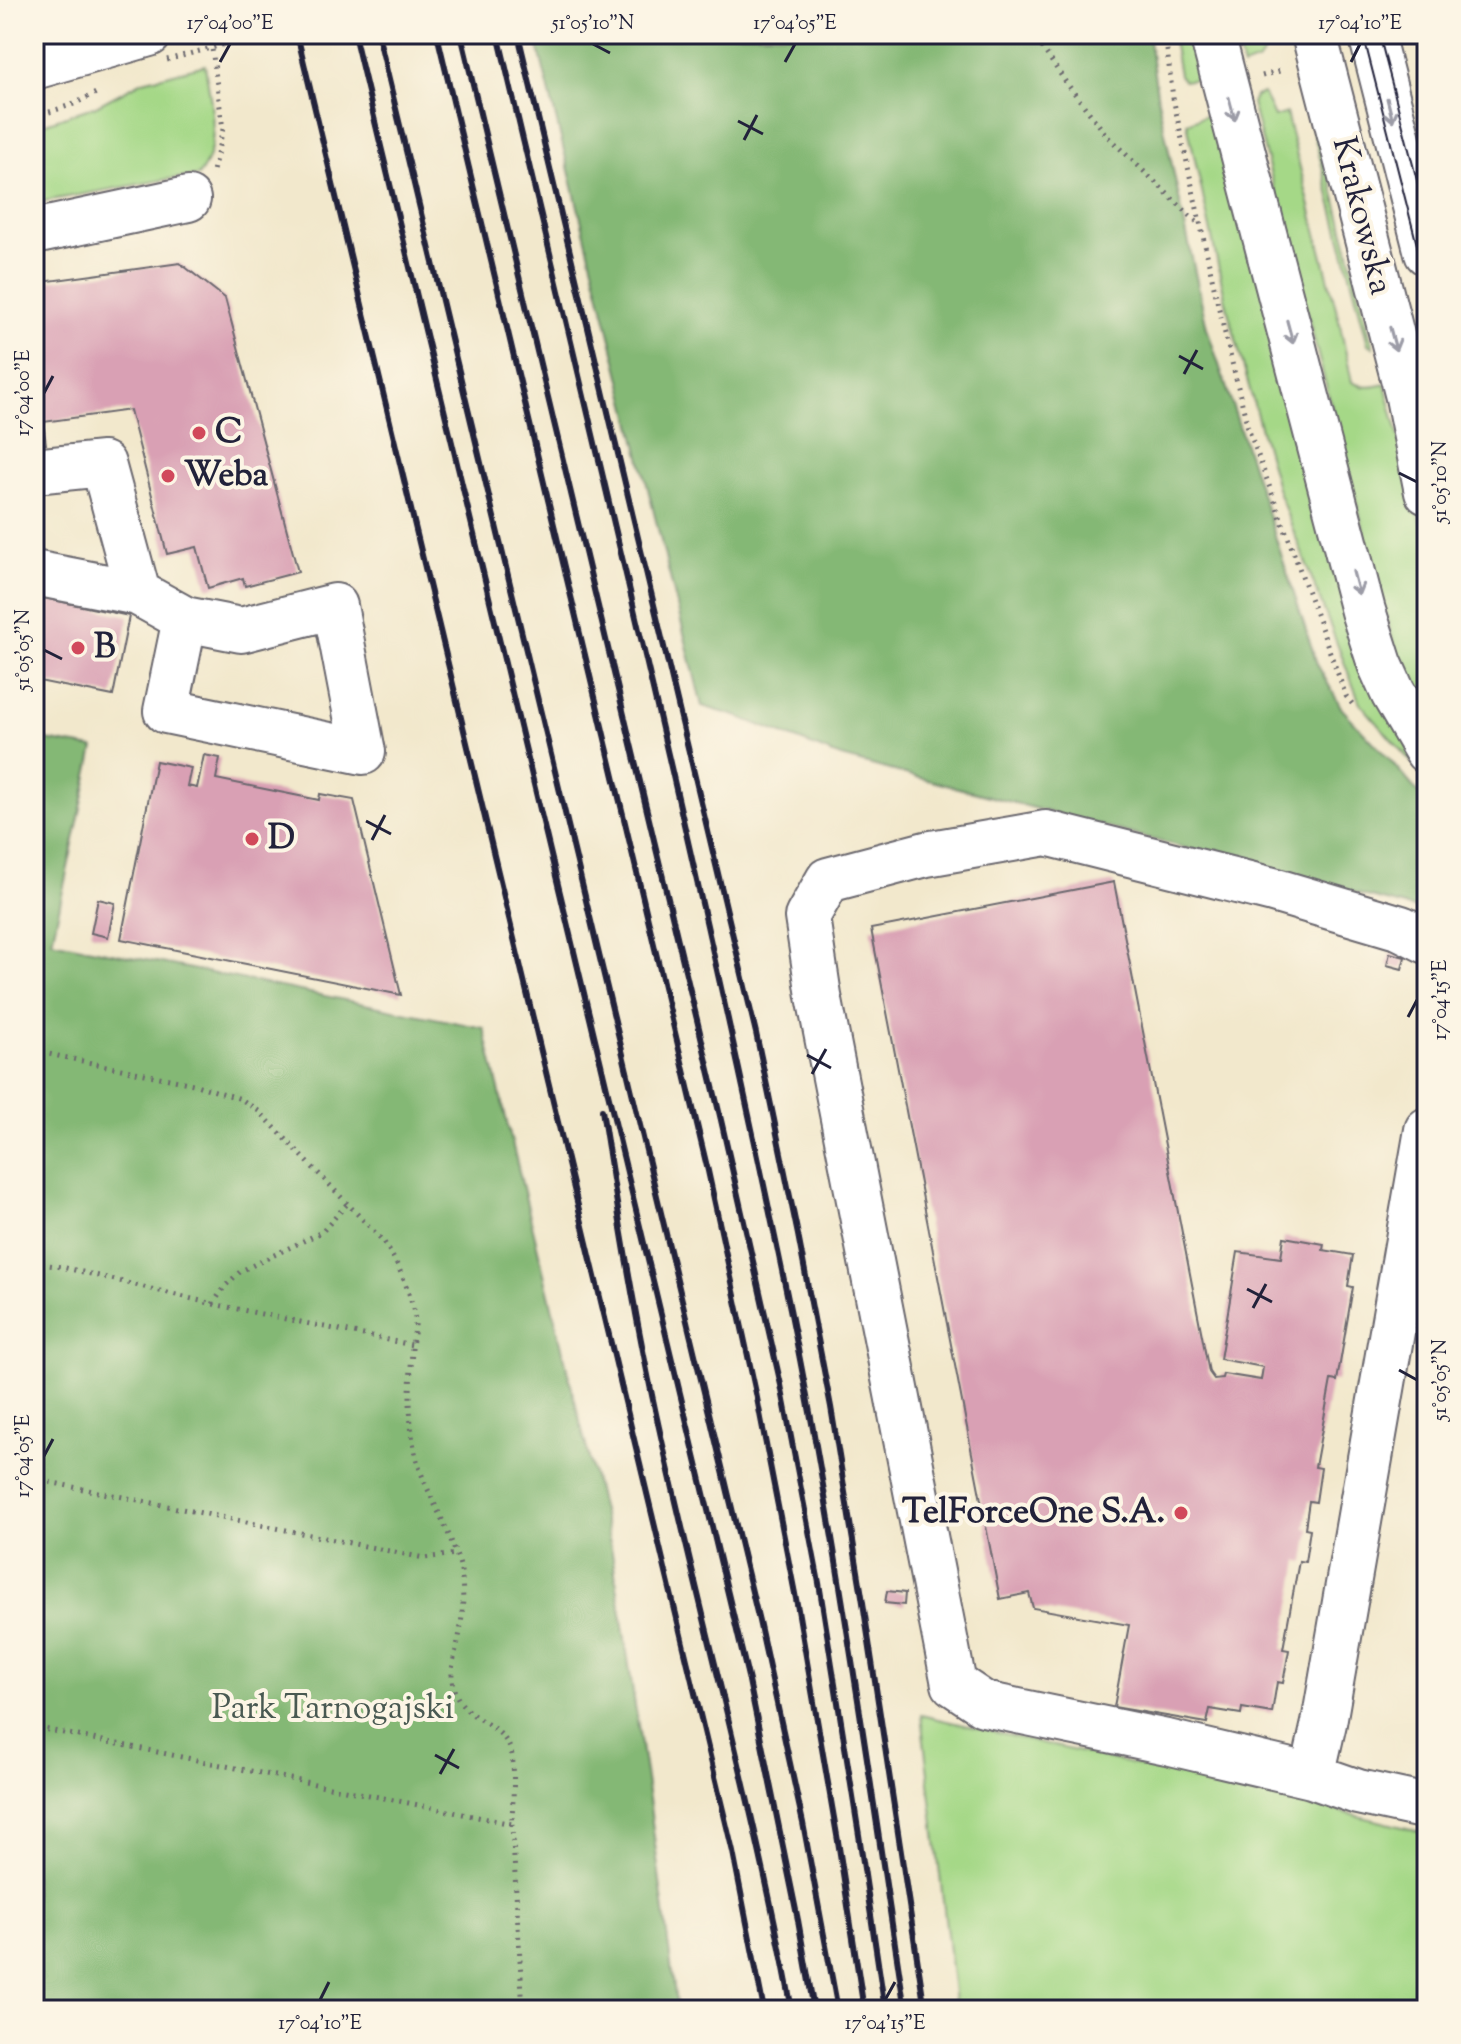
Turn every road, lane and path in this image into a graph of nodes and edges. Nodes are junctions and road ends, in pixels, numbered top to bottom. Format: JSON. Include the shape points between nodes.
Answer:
{"nodes":[{"id":1,"x":210,"y":34,"type":"edge"},
{"id":2,"x":262,"y":34,"type":"edge"},
{"id":3,"x":1033,"y":34,"type":"edge"},
{"id":4,"x":1165,"y":34,"type":"edge"},
{"id":5,"x":1212,"y":34,"type":"edge"},
{"id":6,"x":1314,"y":34,"type":"edge"},
{"id":7,"x":1371,"y":34,"type":"edge"},
{"id":8,"x":158,"y":47,"type":"edge"},
{"id":9,"x":34,"y":67,"type":"edge"},
{"id":10,"x":48,"y":113,"type":"dead end"},
{"id":11,"x":34,"y":117,"type":"edge"},
{"id":12,"x":188,"y":199,"type":"joint"},
{"id":13,"x":1202,"y":226,"type":"junction"},
{"id":14,"x":34,"y":232,"type":"edge"},
{"id":15,"x":1427,"y":253,"type":"edge"},
{"id":16,"x":1417,"y":411,"type":"edge"},
{"id":17,"x":34,"y":471,"type":"edge"},
{"id":18,"x":1427,"y":492,"type":"edge"},
{"id":19,"x":34,"y":573,"type":"edge"},
{"id":20,"x":138,"y":593,"type":"junction"},
{"id":21,"x":185,"y":619,"type":"junction"},
{"id":22,"x":1356,"y":708,"type":"dead end"},
{"id":23,"x":1427,"y":751,"type":"edge"},
{"id":24,"x":34,"y":822,"type":"edge"},
{"id":25,"x":34,"y":850,"type":"edge"},
{"id":26,"x":1427,"y":941,"type":"edge"},
{"id":27,"x":37,"y":1052,"type":"edge"},
{"id":28,"x":34,"y":1078,"type":"edge"},
{"id":29,"x":1427,"y":1130,"type":"edge"},
{"id":30,"x":347,"y":1204,"type":"junction"},
{"id":31,"x":34,"y":1263,"type":"edge"},
{"id":32,"x":213,"y":1304,"type":"junction"},
{"id":33,"x":412,"y":1345,"type":"junction"},
{"id":34,"x":34,"y":1479,"type":"edge"},
{"id":35,"x":456,"y":1554,"type":"junction"},
{"id":36,"x":34,"y":1727,"type":"edge"},
{"id":37,"x":1312,"y":1776,"type":"junction"},
{"id":38,"x":1427,"y":1807,"type":"edge"},
{"id":39,"x":512,"y":1824,"type":"junction"},
{"id":40,"x":647,"y":2001,"type":"dead end"},
{"id":41,"x":523,"y":2010,"type":"edge"},
{"id":42,"x":650,"y":2010,"type":"edge"}],
"edges":[{"from":1,"to":12,"type":"path","via":[[223,129],[214,170]]},
{"from":2,"to":8,"type":"path","bridge":true},
{"from":3,"to":13,"type":"path","via":[[1108,137]]},
{"from":4,"to":13,"type":"path","via":[[1173,98]]},
{"from":5,"to":23,"type":"main road","one_way":true,"bridge":true,"via":[[1371,637],[1393,693]]},
{"from":6,"to":16,"type":"main road","name":"Krakowska","one_way":true},
{"from":7,"to":15,"type":"main road","one_way":true},
{"from":8,"to":9,"type":"main road"},
{"from":10,"to":11,"type":"path"},
{"from":12,"to":14,"type":"main road"},
{"from":13,"to":22,"type":"path","via":[[1248,428],[1346,696]]},
{"from":16,"to":18,"type":"main road","name":"Krakowska","via":[[1416,447]]},
{"from":17,"to":20,"type":"main road","via":[[103,464]]},
{"from":19,"to":20,"type":"main road"},
{"from":20,"to":21,"type":"main road"},
{"from":21,"to":21,"type":"main road","via":[[241,630],[335,606],[363,752],[166,711]]},
{"from":24,"to":25,"type":"path","via":[[41,838]]},
{"from":26,"to":37,"type":"main road","via":[[1401,928],[1273,890],[1046,833],[926,854],[828,880],[807,917],[954,1684],[984,1704]]},
{"from":27,"to":28,"type":"path"},
{"from":27,"to":30,"type":"path","via":[[241,1099],[260,1112]]},
{"from":29,"to":37,"type":"main road"},
{"from":30,"to":32,"type":"path","via":[[322,1232],[241,1271]]},
{"from":30,"to":33,"type":"path","via":[[399,1266],[415,1323]]},
{"from":31,"to":32,"type":"path"},
{"from":32,"to":33,"type":"path"},
{"from":33,"to":35,"type":"path","via":[[414,1451]]},
{"from":34,"to":35,"type":"path","via":[[424,1558]]},
{"from":35,"to":39,"type":"path","via":[[464,1600],[453,1684],[463,1707],[501,1734],[511,1748]]},
{"from":36,"to":39,"type":"path"},
{"from":37,"to":38,"type":"main road"},
{"from":39,"to":41,"type":"path"},
{"from":40,"to":42,"type":"path"}]}
